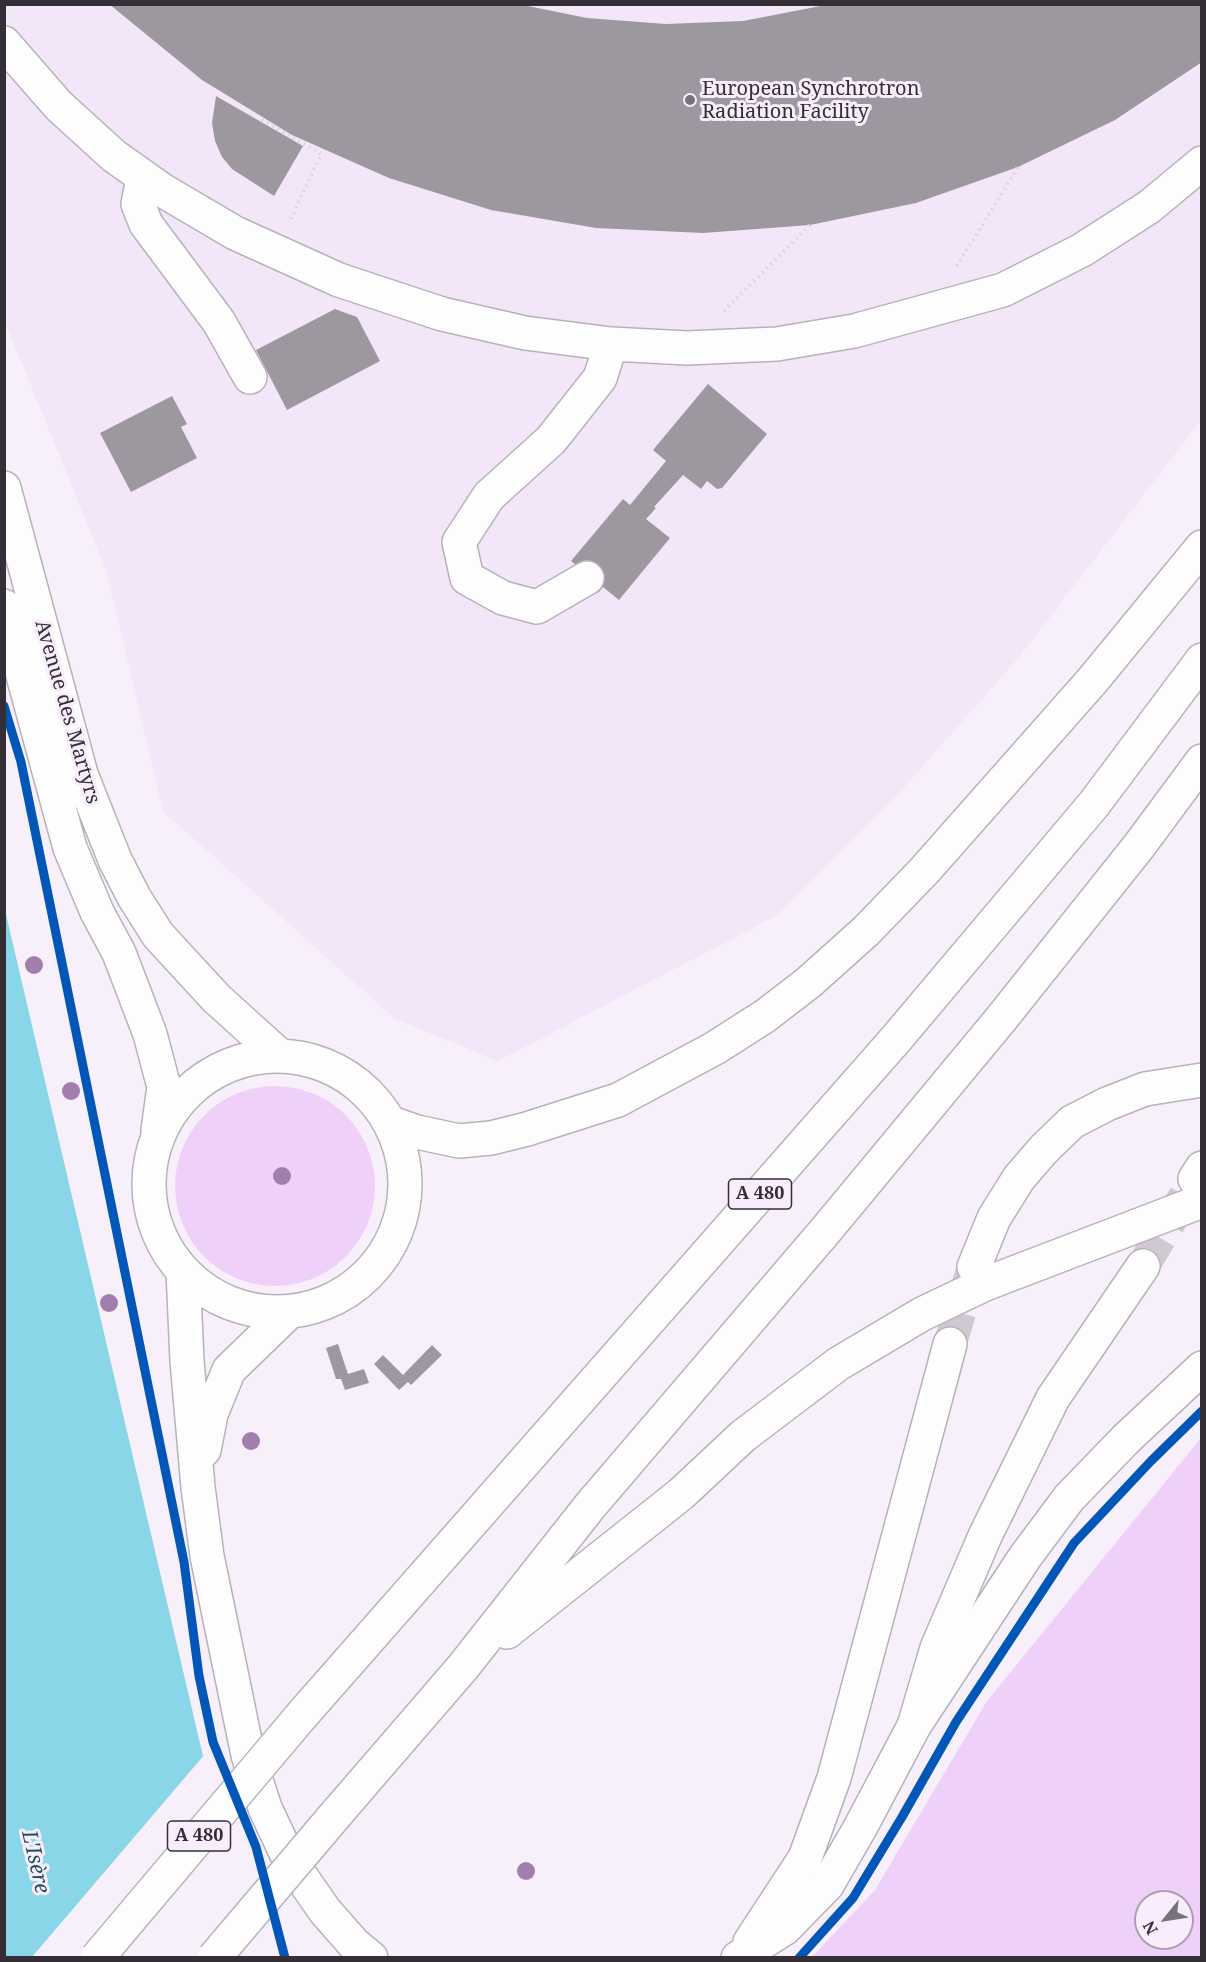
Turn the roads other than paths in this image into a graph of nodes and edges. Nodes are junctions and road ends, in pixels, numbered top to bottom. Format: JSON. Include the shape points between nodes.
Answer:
{"nodes":[{"id":1,"x":4,"y":43,"type":"edge"},
{"id":2,"x":1202,"y":163,"type":"edge"},
{"id":3,"x":143,"y":177,"type":"junction"},
{"id":4,"x":611,"y":344,"type":"junction"},
{"id":5,"x":250,"y":378,"type":"dead end"},
{"id":6,"x":4,"y":488,"type":"edge"},
{"id":7,"x":1202,"y":547,"type":"edge"},
{"id":8,"x":587,"y":578,"type":"dead end"},
{"id":9,"x":4,"y":606,"type":"edge"},
{"id":10,"x":1202,"y":660,"type":"edge"},
{"id":11,"x":1202,"y":761,"type":"edge"},
{"id":12,"x":279,"y":1055,"type":"junction"},
{"id":13,"x":1202,"y":1080,"type":"edge"},
{"id":14,"x":391,"y":1123,"type":"junction"},
{"id":15,"x":156,"y":1141,"type":"junction"},
{"id":16,"x":1199,"y":1183,"type":"edge"},
{"id":17,"x":1143,"y":1266,"type":"tunnel mouth"},
{"id":18,"x":974,"y":1267,"type":"tunnel mouth"},
{"id":19,"x":183,"y":1271,"type":"junction"},
{"id":20,"x":288,"y":1313,"type":"junction"},
{"id":21,"x":950,"y":1344,"type":"tunnel mouth"},
{"id":22,"x":1202,"y":1368,"type":"edge"},
{"id":23,"x":198,"y":1487,"type":"junction"},
{"id":24,"x":463,"y":1666,"type":"junction"},
{"id":25,"x":914,"y":1726,"type":"junction"},
{"id":26,"x":739,"y":1957,"type":"edge"},
{"id":27,"x":97,"y":1958,"type":"edge"},
{"id":28,"x":214,"y":1958,"type":"edge"},
{"id":29,"x":371,"y":1958,"type":"edge"}],
"edges":[{"from":1,"to":3,"type":"main road","via":[[59,106]]},
{"from":2,"to":4,"type":"main road","via":[[1149,207],[1082,250],[1003,290],[854,331],[777,344],[687,348]]},
{"from":3,"to":4,"type":"main road","via":[[234,233],[339,280],[442,314],[525,333]]},
{"from":3,"to":5,"type":"main road","via":[[138,204],[146,224],[219,322]]},
{"from":4,"to":8,"type":"main road","via":[[600,378],[550,440],[489,496],[459,542],[467,578],[503,598],[537,606]]},
{"from":6,"to":12,"type":"main road","name":"Avenue des Martyrs","via":[[81,774],[115,860],[158,935],[216,998]]},
{"from":7,"to":14,"type":"main road","via":[[1092,681],[924,871],[866,931],[765,1016],[618,1100],[527,1129],[459,1141]]},
{"from":9,"to":15,"type":"main road","name":"Avenue des Martyrs","via":[[70,848],[119,953],[150,1034],[164,1087]]},
{"from":10,"to":27,"type":"main road","number":"A 480","bridge":true,"via":[[1094,804],[896,1039],[302,1715]]},
{"from":11,"to":24,"type":"main road","via":[[1001,1019],[590,1506]]},
{"from":12,"to":14,"type":"main road","via":[[323,1064],[363,1087]]},
{"from":12,"to":15,"type":"main road","via":[[239,1060],[203,1078],[175,1106]]},
{"from":13,"to":18,"type":"main road","via":[[1145,1089],[1072,1122],[1019,1178],[994,1218]]},
{"from":14,"to":20,"type":"main road","via":[[405,1163],[405,1206],[391,1246],[364,1280],[329,1303]]},
{"from":15,"to":19,"type":"main road","via":[[149,1175],[151,1210],[163,1242]]},
{"from":16,"to":24,"type":"main road","via":[[922,1314],[838,1364],[743,1436],[681,1494]]},
{"from":17,"to":25,"type":"main road","via":[[1053,1398],[945,1628]]},
{"from":19,"to":20,"type":"main road","via":[[213,1296],[249,1310]]},
{"from":19,"to":23,"type":"main road"},
{"from":20,"to":23,"type":"main road","via":[[229,1370],[211,1414]]},
{"from":21,"to":26,"type":"main road","via":[[834,1778],[805,1858]]},
{"from":22,"to":25,"type":"main road","via":[[1070,1498],[1025,1557]]},
{"from":23,"to":29,"type":"main road","via":[[207,1556],[231,1674],[248,1755],[265,1808],[289,1859],[325,1911]]},
{"from":24,"to":28,"type":"main road","bridge":true},
{"from":25,"to":26,"type":"main road","via":[[827,1885],[786,1928]]}]}
